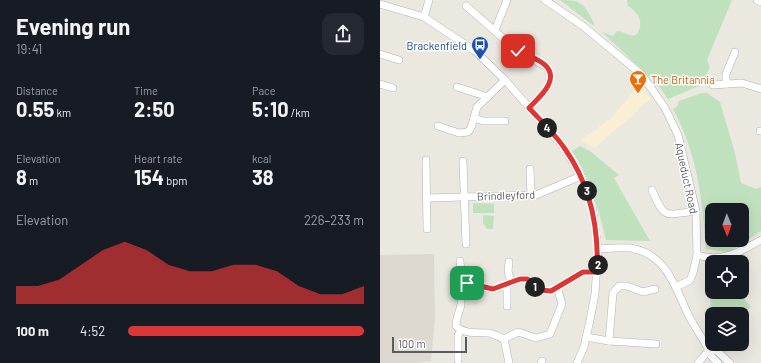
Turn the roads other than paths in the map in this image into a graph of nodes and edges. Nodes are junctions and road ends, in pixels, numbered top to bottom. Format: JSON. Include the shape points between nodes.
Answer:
{"nodes":[{"id":1,"x":429,"y":0,"type":"edge"},
{"id":2,"x":506,"y":0,"type":"edge"},
{"id":3,"x":544,"y":0,"type":"edge"},
{"id":4,"x":757,"y":0,"type":"edge"},
{"id":5,"x":761,"y":2,"type":"edge"},
{"id":6,"x":380,"y":4,"type":"edge"},
{"id":7,"x":466,"y":6,"type":"dead end"},
{"id":8,"x":424,"y":17,"type":"junction"},
{"id":9,"x":495,"y":30,"type":"junction"},
{"id":10,"x":735,"y":52,"type":"dead end"},
{"id":11,"x":380,"y":54,"type":"edge"},
{"id":12,"x":399,"y":60,"type":"dead end"},
{"id":13,"x":505,"y":80,"type":"junction"},
{"id":14,"x":380,"y":84,"type":"edge"},
{"id":15,"x":726,"y":84,"type":"junction"},
{"id":16,"x":713,"y":85,"type":"dead end"},
{"id":17,"x":457,"y":87,"type":"dead end"},
{"id":18,"x":393,"y":88,"type":"dead end"},
{"id":19,"x":761,"y":89,"type":"edge"},
{"id":20,"x":488,"y":97,"type":"junction"},
{"id":21,"x":529,"y":108,"type":"junction"},
{"id":22,"x":474,"y":118,"type":"junction"},
{"id":23,"x":505,"y":121,"type":"dead end"},
{"id":24,"x":438,"y":126,"type":"dead end"},
{"id":25,"x":426,"y":160,"type":"dead end"},
{"id":26,"x":463,"y":161,"type":"dead end"},
{"id":27,"x":530,"y":169,"type":"dead end"},
{"id":28,"x":581,"y":176,"type":"junction"},
{"id":29,"x":652,"y":190,"type":"dead end"},
{"id":30,"x":531,"y":196,"type":"junction"},
{"id":31,"x":464,"y":197,"type":"junction"},
{"id":32,"x":427,"y":198,"type":"junction"},
{"id":33,"x":696,"y":211,"type":"junction"},
{"id":34,"x":427,"y":229,"type":"dead end"},
{"id":35,"x":761,"y":240,"type":"edge"},
{"id":36,"x":466,"y":244,"type":"dead end"},
{"id":37,"x":598,"y":248,"type":"junction"},
{"id":38,"x":697,"y":255,"type":"junction"},
{"id":39,"x":460,"y":261,"type":"dead end"},
{"id":40,"x":509,"y":262,"type":"dead end"},
{"id":41,"x":597,"y":272,"type":"junction"},
{"id":42,"x":462,"y":283,"type":"junction"},
{"id":43,"x":509,"y":283,"type":"junction"},
{"id":44,"x":558,"y":287,"type":"junction"},
{"id":45,"x":676,"y":287,"type":"junction"},
{"id":46,"x":655,"y":289,"type":"dead end"},
{"id":47,"x":507,"y":306,"type":"dead end"},
{"id":48,"x":461,"y":331,"type":"junction"},
{"id":49,"x":586,"y":337,"type":"junction"},
{"id":50,"x":504,"y":339,"type":"junction"},
{"id":51,"x":609,"y":341,"type":"junction"},
{"id":52,"x":705,"y":343,"type":"edge"},
{"id":53,"x":656,"y":344,"type":"dead end"},
{"id":54,"x":708,"y":351,"type":"edge"},
{"id":55,"x":709,"y":351,"type":"edge"},
{"id":56,"x":717,"y":351,"type":"edge"},
{"id":57,"x":458,"y":360,"type":"dead end"},
{"id":58,"x":509,"y":363,"type":"edge"},
{"id":59,"x":577,"y":363,"type":"edge"},
{"id":60,"x":698,"y":363,"type":"edge"},
{"id":61,"x":718,"y":363,"type":"edge"},
{"id":62,"x":730,"y":363,"type":"edge"}],
"edges":[{"from":1,"to":8,"type":"street"},
{"from":2,"to":9,"type":"street"},
{"from":3,"to":33,"type":"street","name":"Aqueduct Road","via":[[583,26],[642,75],[665,108],[678,135]]},
{"from":4,"to":5,"type":"street"},
{"from":6,"to":8,"type":"street"},
{"from":7,"to":9,"type":"street"},
{"from":8,"to":13,"type":"street","via":[[475,51]]},
{"from":9,"to":21,"type":"street","via":[[518,51],[546,65],[549,70],[548,87]]},
{"from":10,"to":15,"type":"street","via":[[726,74]]},
{"from":11,"to":12,"type":"street"},
{"from":13,"to":20,"type":"street"},
{"from":13,"to":21,"type":"street"},
{"from":14,"to":18,"type":"street"},
{"from":15,"to":16,"type":"street"},
{"from":15,"to":19,"type":"street","via":[[742,83]]},
{"from":17,"to":20,"type":"street"},
{"from":20,"to":22,"type":"street","via":[[477,108]]},
{"from":21,"to":28,"type":"street","via":[[565,149]]},
{"from":22,"to":23,"type":"street","via":[[483,121]]},
{"from":22,"to":24,"type":"street","via":[[468,132],[459,133]]},
{"from":25,"to":32,"type":"street"},
{"from":26,"to":31,"type":"street"},
{"from":27,"to":30,"type":"street"},
{"from":28,"to":30,"type":"street","name":"Brindleyford"},
{"from":28,"to":37,"type":"street","via":[[592,205]]},
{"from":29,"to":33,"type":"street","via":[[661,210],[669,214]]},
{"from":30,"to":31,"type":"street","name":"Brindleyford"},
{"from":31,"to":32,"type":"street","name":"Brindleyford"},
{"from":31,"to":36,"type":"street"},
{"from":32,"to":34,"type":"street"},
{"from":33,"to":38,"type":"street","name":"Aqueduct Road"},
{"from":35,"to":38,"type":"street","via":[[729,256],[715,258]]},
{"from":37,"to":41,"type":"street"},
{"from":37,"to":45,"type":"street","via":[[634,249],[650,255],[662,264]]},
{"from":38,"to":45,"type":"street","name":"Aqueduct Road","via":[[690,280]]},
{"from":39,"to":42,"type":"street"},
{"from":40,"to":43,"type":"street"},
{"from":41,"to":44,"type":"street","via":[[583,272],[562,282]]},
{"from":41,"to":49,"type":"street"},
{"from":42,"to":43,"type":"street","via":[[493,289]]},
{"from":42,"to":48,"type":"street","via":[[458,292],[461,303],[456,318],[456,326]]},
{"from":43,"to":44,"type":"street","via":[[527,279],[539,290]]},
{"from":43,"to":47,"type":"street"},
{"from":44,"to":50,"type":"street","via":[[562,304],[550,334],[536,338],[518,332]]},
{"from":45,"to":52,"type":"street"},
{"from":46,"to":51,"type":"street","via":[[643,292],[619,286],[613,293]]},
{"from":48,"to":50,"type":"street","via":[[487,333]]},
{"from":48,"to":57,"type":"street","via":[[458,336]]},
{"from":49,"to":51,"type":"street"},
{"from":49,"to":59,"type":"street"},
{"from":50,"to":58,"type":"street"},
{"from":51,"to":53,"type":"street"},
{"from":54,"to":60,"type":"street"},
{"from":55,"to":61,"type":"street"},
{"from":56,"to":62,"type":"street"}]}
